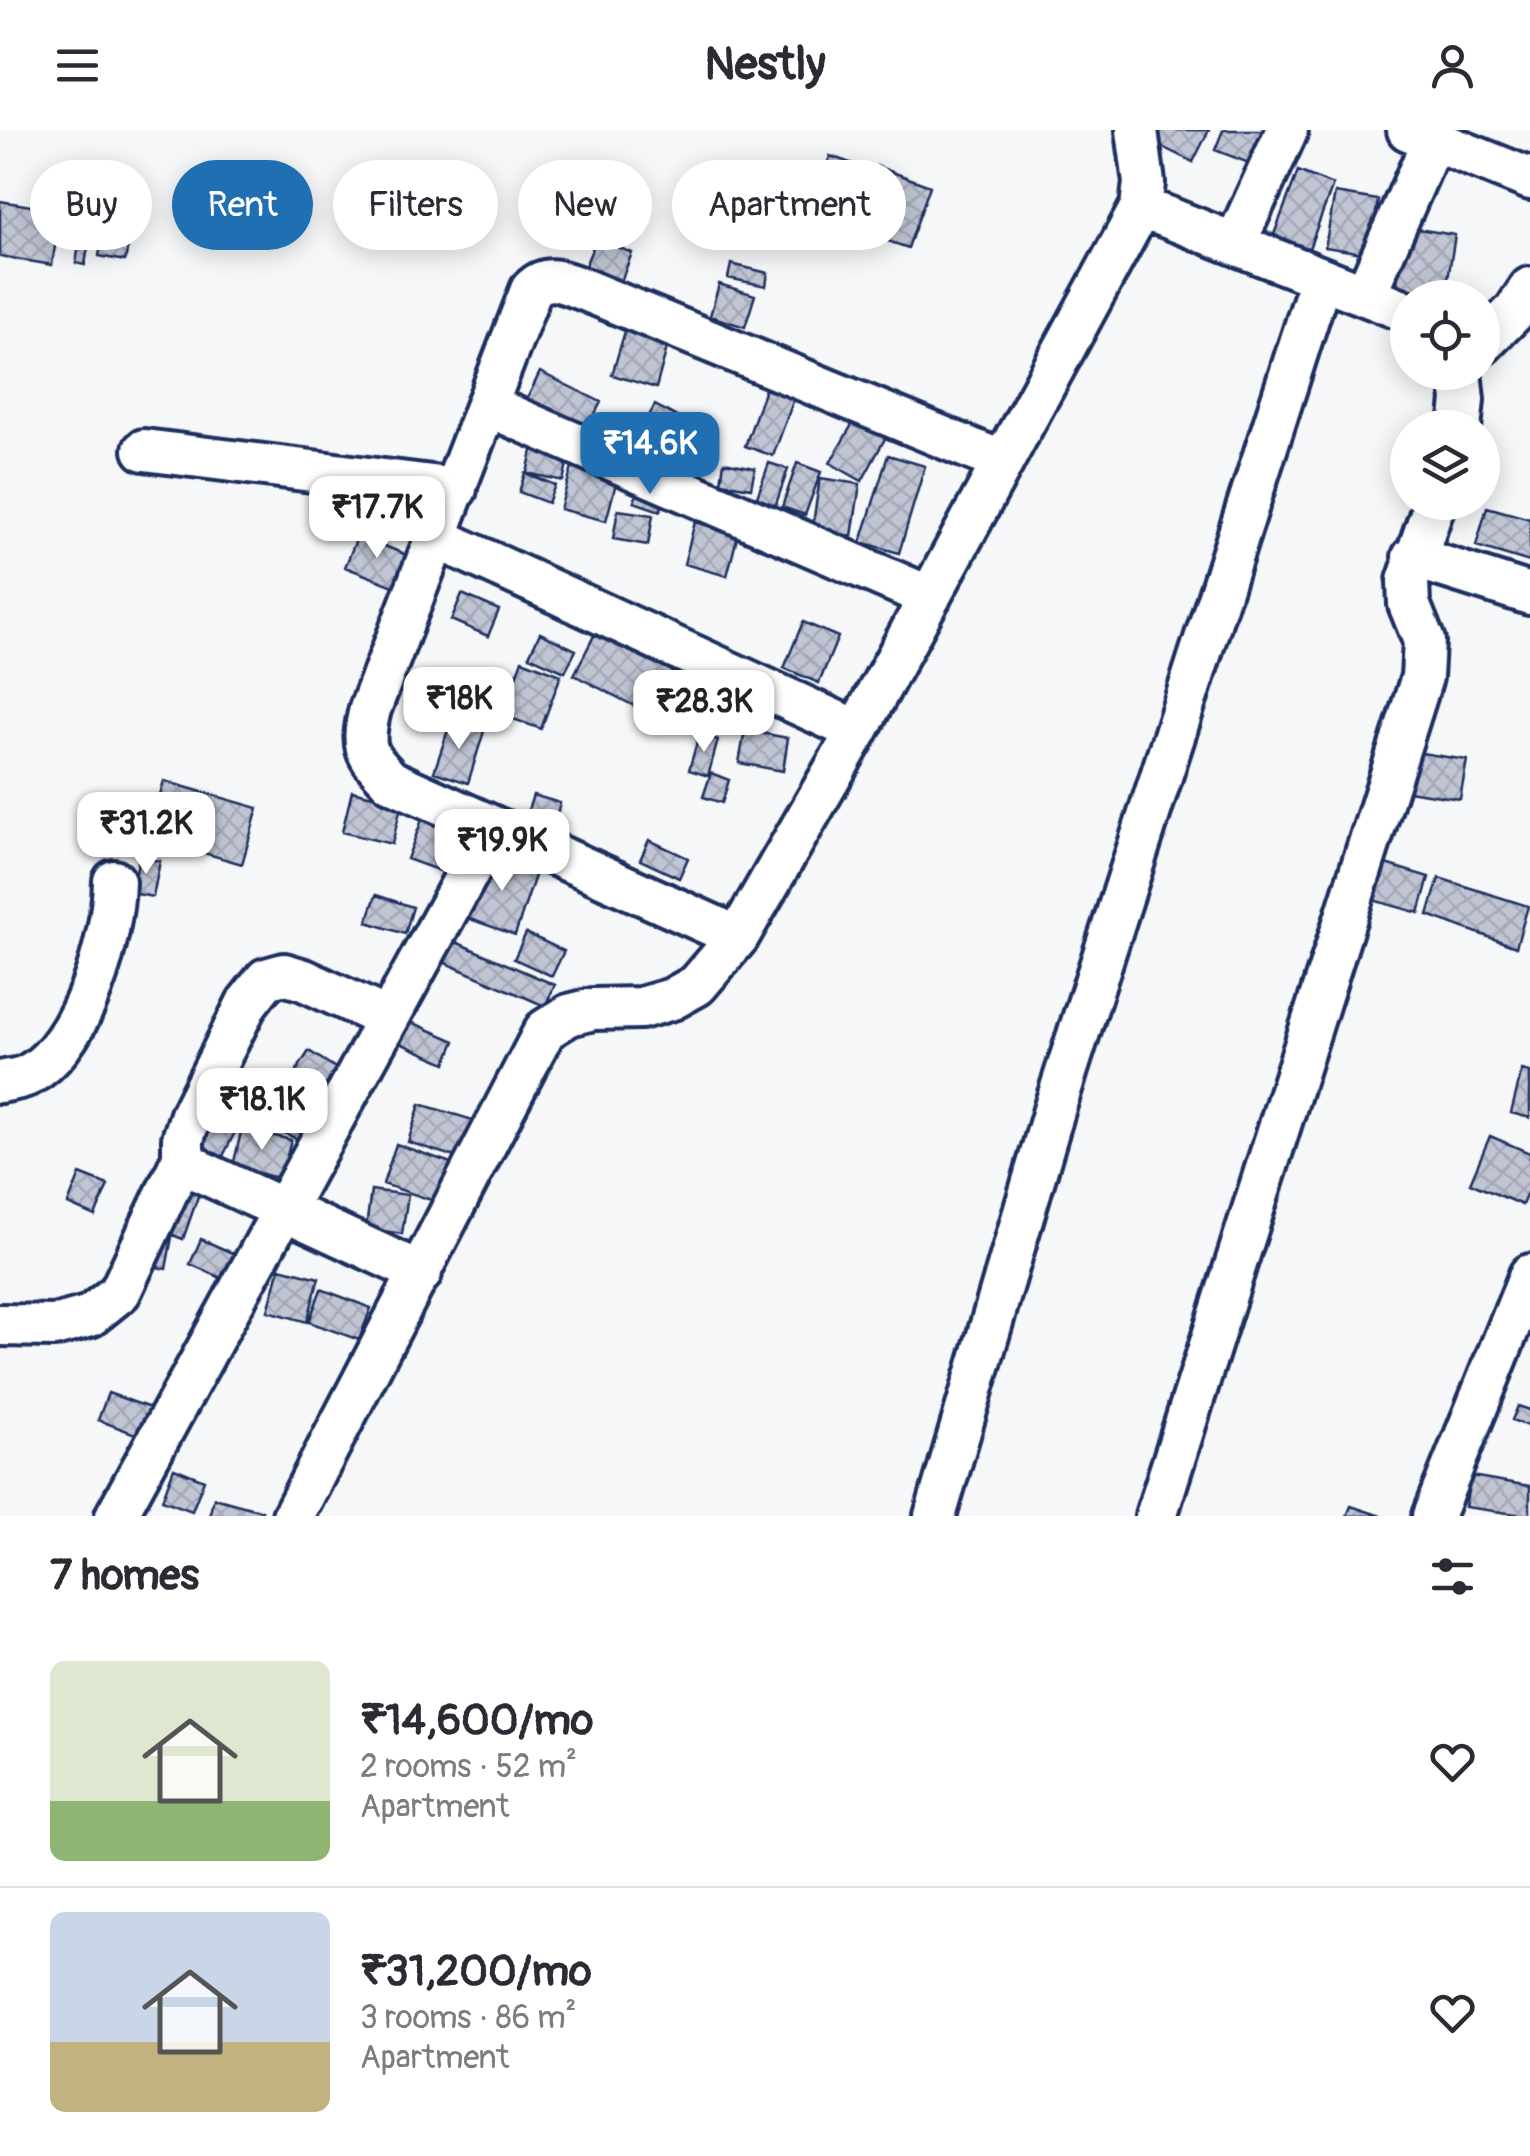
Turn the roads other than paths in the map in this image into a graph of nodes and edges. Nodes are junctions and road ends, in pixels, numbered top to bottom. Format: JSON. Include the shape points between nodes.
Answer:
{"nodes":[{"id":1,"x":1137,"y":130,"type":"edge"},
{"id":2,"x":1287,"y":130,"type":"edge"},
{"id":3,"x":1420,"y":135,"type":"edge"},
{"id":4,"x":1530,"y":179,"type":"edge"},
{"id":5,"x":1140,"y":206,"type":"junction"},
{"id":6,"x":1235,"y":244,"type":"junction"},
{"id":7,"x":1321,"y":278,"type":"junction"},
{"id":8,"x":1530,"y":288,"type":"edge"},
{"id":9,"x":1365,"y":295,"type":"junction"},
{"id":10,"x":1390,"y":305,"type":"edge"},
{"id":11,"x":1500,"y":327,"type":"edge"},
{"id":12,"x":488,"y":406,"type":"junction"},
{"id":13,"x":144,"y":450,"type":"dead end"},
{"id":14,"x":1003,"y":462,"type":"junction"},
{"id":15,"x":456,"y":488,"type":"junction"},
{"id":16,"x":1428,"y":520,"type":"edge"},
{"id":17,"x":436,"y":538,"type":"junction"},
{"id":18,"x":1414,"y":557,"type":"junction"},
{"id":19,"x":1530,"y":594,"type":"edge"},
{"id":20,"x":930,"y":597,"type":"junction"},
{"id":21,"x":857,"y":731,"type":"junction"},
{"id":22,"x":493,"y":826,"type":"junction"},
{"id":23,"x":114,"y":881,"type":"dead end"},
{"id":24,"x":738,"y":937,"type":"junction"},
{"id":25,"x":388,"y":1019,"type":"junction"},
{"id":26,"x":0,"y":1082,"type":"edge"},
{"id":27,"x":183,"y":1158,"type":"junction"},
{"id":28,"x":284,"y":1208,"type":"junction"},
{"id":29,"x":421,"y":1273,"type":"junction"},
{"id":30,"x":1530,"y":1275,"type":"edge"},
{"id":31,"x":0,"y":1325,"type":"edge"},
{"id":32,"x":116,"y":1516,"type":"edge"},
{"id":33,"x":292,"y":1516,"type":"edge"},
{"id":34,"x":935,"y":1516,"type":"edge"},
{"id":35,"x":1156,"y":1516,"type":"edge"},
{"id":36,"x":1433,"y":1516,"type":"edge"}],
"edges":[{"from":1,"to":5,"type":"street"},
{"from":2,"to":6,"type":"street"},
{"from":3,"to":4,"type":"street"},
{"from":3,"to":9,"type":"street"},
{"from":5,"to":6,"type":"street"},
{"from":5,"to":14,"type":"street"},
{"from":6,"to":7,"type":"street"},
{"from":7,"to":9,"type":"street"},
{"from":7,"to":34,"type":"street","via":[[1055,1107]]},
{"from":8,"to":11,"type":"street"},
{"from":9,"to":10,"type":"street"},
{"from":12,"to":14,"type":"street","via":[[531,290],[554,279]]},
{"from":12,"to":15,"type":"street"},
{"from":12,"to":20,"type":"street"},
{"from":13,"to":15,"type":"street"},
{"from":14,"to":20,"type":"street"},
{"from":15,"to":17,"type":"street"},
{"from":16,"to":18,"type":"street"},
{"from":17,"to":21,"type":"street"},
{"from":17,"to":22,"type":"street","via":[[364,736],[369,759],[391,781]]},
{"from":18,"to":19,"type":"street"},
{"from":18,"to":35,"type":"street","via":[[1409,604],[1424,641],[1422,678]]},
{"from":20,"to":21,"type":"street"},
{"from":21,"to":24,"type":"street"},
{"from":22,"to":24,"type":"street"},
{"from":22,"to":25,"type":"street"},
{"from":23,"to":26,"type":"street","via":[[114,912],[85,1002],[60,1049],[28,1076]]},
{"from":24,"to":29,"type":"street","via":[[696,985],[672,999],[641,1008],[593,1009],[545,1030]]},
{"from":25,"to":27,"type":"street","via":[[304,980],[284,974],[266,979],[247,1003],[191,1115]]},
{"from":25,"to":28,"type":"street"},
{"from":27,"to":28,"type":"street"},
{"from":27,"to":31,"type":"street","via":[[120,1292],[90,1316],[54,1326]]},
{"from":28,"to":29,"type":"street"},
{"from":28,"to":32,"type":"street"},
{"from":29,"to":33,"type":"street"},
{"from":30,"to":36,"type":"street"}]}
